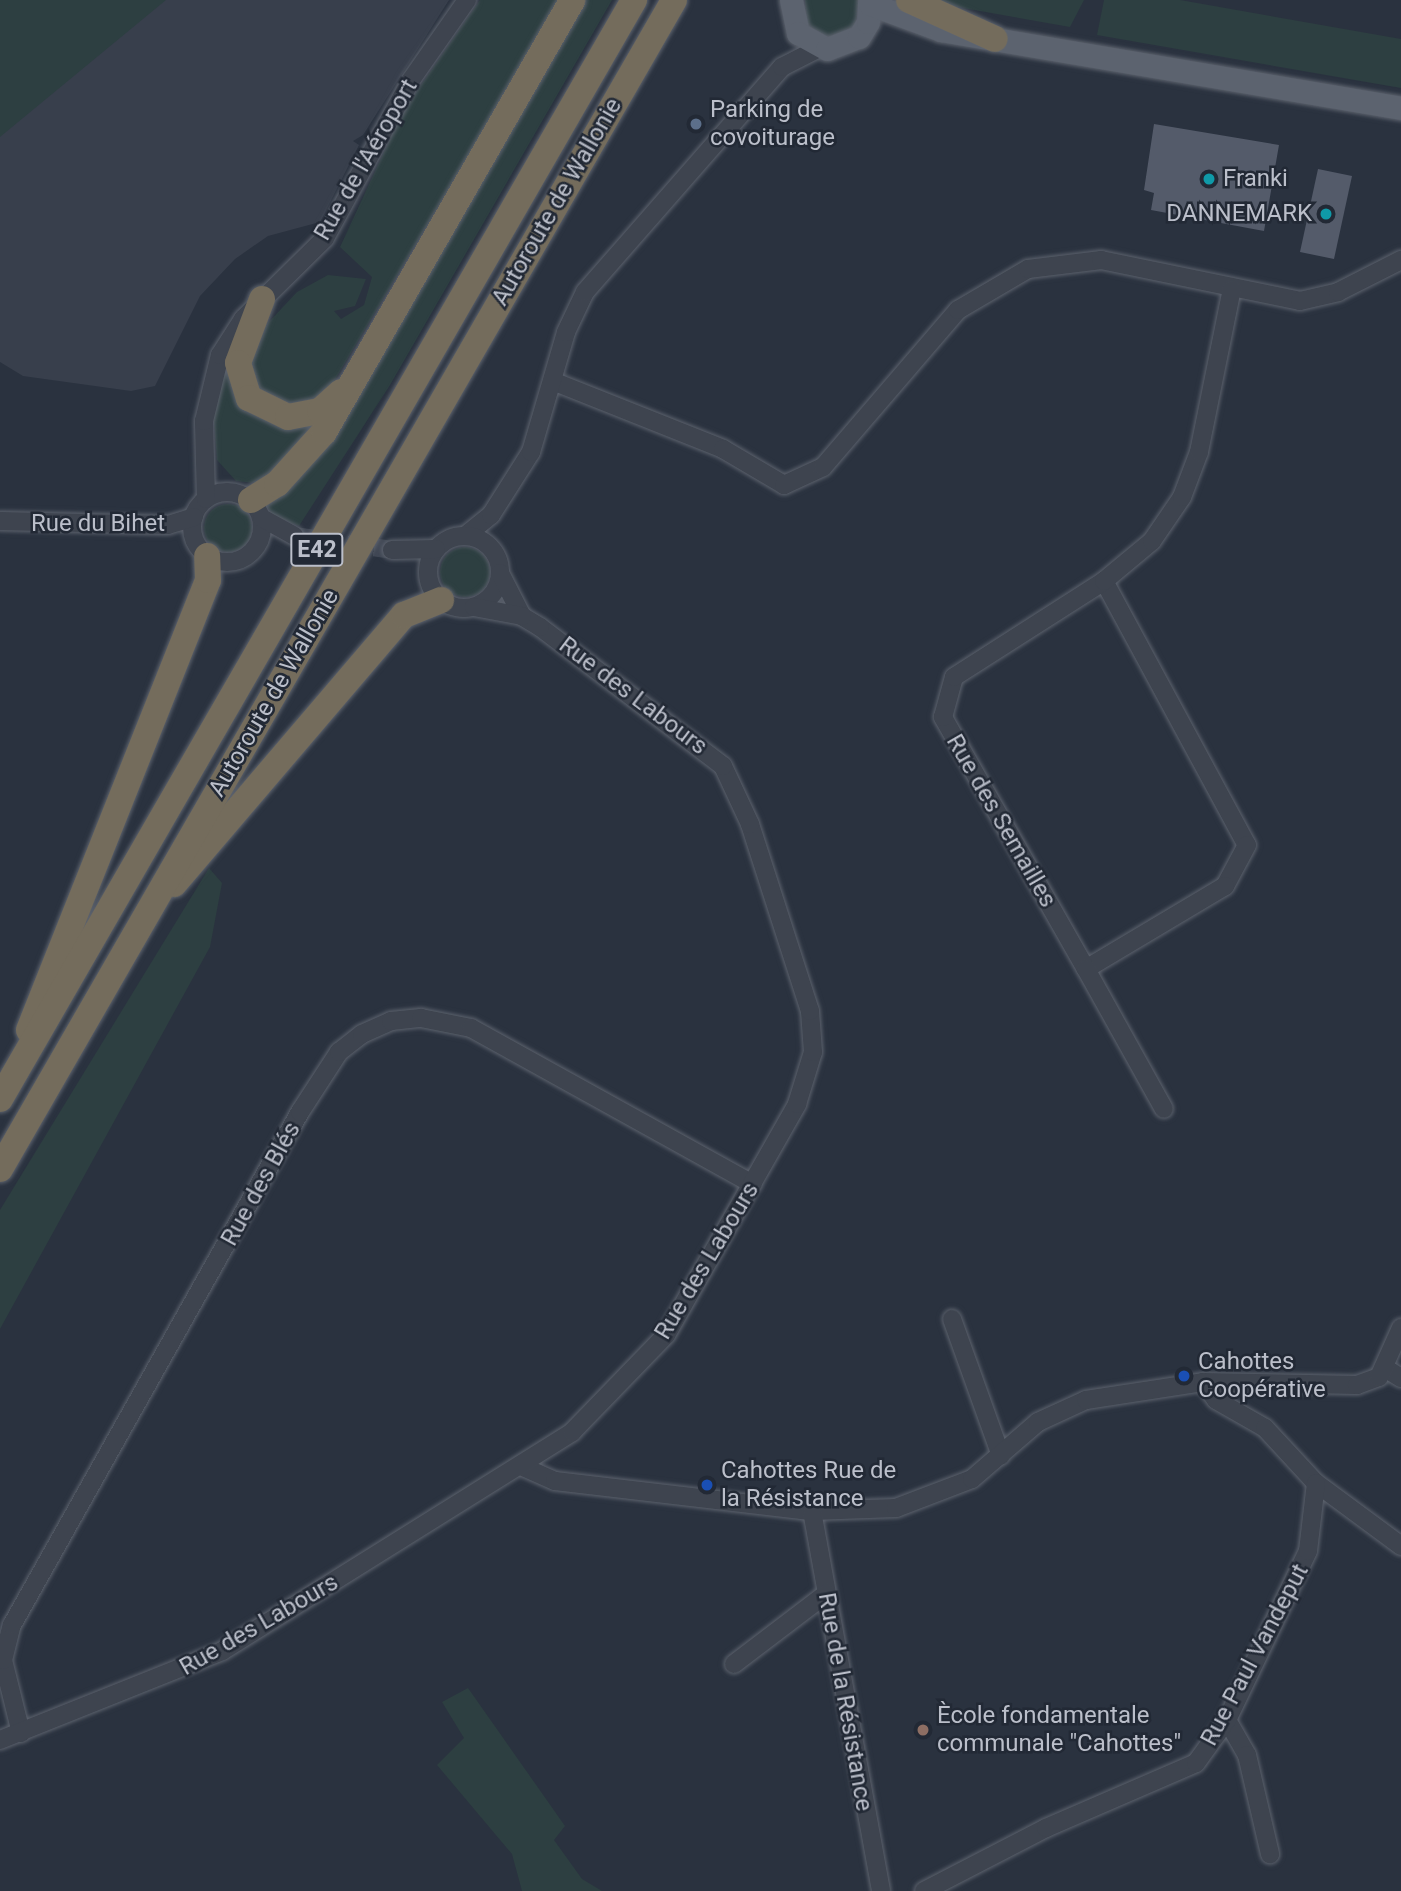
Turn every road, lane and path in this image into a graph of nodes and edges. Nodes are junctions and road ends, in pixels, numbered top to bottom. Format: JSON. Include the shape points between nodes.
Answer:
{"nodes":[{"id":1,"x":467,"y":0,"type":"edge"},
{"id":2,"x":572,"y":0,"type":"edge"},
{"id":3,"x":634,"y":0,"type":"edge"},
{"id":4,"x":674,"y":0,"type":"edge"},
{"id":5,"x":791,"y":0,"type":"edge"},
{"id":6,"x":909,"y":0,"type":"edge"},
{"id":7,"x":870,"y":2,"type":"edge"},
{"id":8,"x":796,"y":29,"type":"junction"},
{"id":9,"x":941,"y":30,"type":"junction"},
{"id":10,"x":859,"y":37,"type":"junction"},
{"id":11,"x":995,"y":39,"type":"junction"},
{"id":12,"x":821,"y":47,"type":"junction"},
{"id":13,"x":782,"y":66,"type":"junction"},
{"id":14,"x":1401,"y":108,"type":"edge"},
{"id":15,"x":1401,"y":260,"type":"edge"},
{"id":16,"x":1232,"y":289,"type":"junction"},
{"id":17,"x":261,"y":299,"type":"junction"},
{"id":18,"x":357,"y":376,"type":"junction"},
{"id":19,"x":555,"y":382,"type":"junction"},
{"id":20,"x":209,"y":464,"type":"junction"},
{"id":21,"x":206,"y":499,"type":"junction"},
{"id":22,"x":250,"y":504,"type":"junction"},
{"id":23,"x":491,"y":515,"type":"junction"},
{"id":24,"x":194,"y":517,"type":"junction"},
{"id":25,"x":0,"y":521,"type":"edge"},
{"id":26,"x":0,"y":531,"type":"edge"},
{"id":27,"x":465,"y":536,"type":"junction"},
{"id":28,"x":260,"y":541,"type":"junction"},
{"id":29,"x":200,"y":547,"type":"junction"},
{"id":30,"x":436,"y":549,"type":"junction"},
{"id":31,"x":494,"y":551,"type":"junction"},
{"id":32,"x":428,"y":570,"type":"junction"},
{"id":33,"x":500,"y":573,"type":"junction"},
{"id":34,"x":1104,"y":581,"type":"junction"},
{"id":35,"x":441,"y":600,"type":"junction"},
{"id":36,"x":474,"y":607,"type":"junction"},
{"id":37,"x":522,"y":616,"type":"junction"},
{"id":38,"x":152,"y":904,"type":"junction"},
{"id":39,"x":1086,"y":969,"type":"junction"},
{"id":40,"x":24,"y":1058,"type":"junction"},
{"id":41,"x":0,"y":1100,"type":"edge"},
{"id":42,"x":1164,"y":1110,"type":"dead end"},
{"id":43,"x":0,"y":1168,"type":"edge"},
{"id":44,"x":752,"y":1184,"type":"junction"},
{"id":45,"x":951,"y":1321,"type":"dead end"},
{"id":46,"x":1401,"y":1328,"type":"edge"},
{"id":47,"x":1385,"y":1368,"type":"junction"},
{"id":48,"x":1401,"y":1378,"type":"edge"},
{"id":49,"x":1203,"y":1382,"type":"junction"},
{"id":50,"x":1001,"y":1456,"type":"junction"},
{"id":51,"x":521,"y":1466,"type":"junction"},
{"id":52,"x":1316,"y":1483,"type":"junction"},
{"id":53,"x":812,"y":1511,"type":"junction"},
{"id":54,"x":1401,"y":1546,"type":"edge"},
{"id":55,"x":826,"y":1594,"type":"junction"},
{"id":56,"x":734,"y":1664,"type":"dead end"},
{"id":57,"x":1227,"y":1720,"type":"junction"},
{"id":58,"x":20,"y":1732,"type":"junction"},
{"id":59,"x":0,"y":1740,"type":"edge"},
{"id":60,"x":1270,"y":1854,"type":"dead end"},
{"id":61,"x":881,"y":1891,"type":"edge"},
{"id":62,"x":925,"y":1891,"type":"edge"}],
"edges":[{"from":1,"to":17,"type":"street","name":"Rue de l'Aéroport","via":[[391,114],[325,238]]},
{"from":2,"to":18,"type":"highway"},
{"from":3,"to":40,"type":"highway","name":"Autoroute de Wallonie","number":"E42"},
{"from":4,"to":38,"type":"highway","name":"Autoroute de Wallonie","number":"E42"},
{"from":5,"to":8,"type":"main road"},
{"from":6,"to":11,"type":"highway"},
{"from":7,"to":9,"type":"main road"},
{"from":7,"to":10,"type":"main road"},
{"from":8,"to":12,"type":"main road"},
{"from":8,"to":13,"type":"street"},
{"from":9,"to":10,"type":"main road"},
{"from":9,"to":11,"type":"main road"},
{"from":10,"to":12,"type":"main road","via":[[839,48]]},
{"from":11,"to":14,"type":"main road"},
{"from":12,"to":13,"type":"street"},
{"from":13,"to":19,"type":"street","via":[[585,292],[566,332]]},
{"from":15,"to":16,"type":"street","via":[[1338,292],[1300,301]]},
{"from":16,"to":19,"type":"street","via":[[1101,260],[1028,269],[992,285],[930,338],[823,467],[784,485],[723,449]]},
{"from":16,"to":34,"type":"street","name":"Rue des Semailles","via":[[1199,452],[1182,497],[1152,541]]},
{"from":17,"to":18,"type":"highway","via":[[237,372],[259,407],[288,417],[320,411]]},
{"from":17,"to":20,"type":"street","name":"Rue de l'Aéroport","via":[[230,337],[212,378],[204,421]]},
{"from":18,"to":22,"type":"highway","via":[[297,465]]},
{"from":19,"to":23,"type":"street","via":[[531,452]]},
{"from":20,"to":21,"type":"street","name":"Rue de l'Aéroport"},
{"from":20,"to":22,"type":"street"},
{"from":21,"to":22,"type":"street"},
{"from":21,"to":24,"type":"street","name":"Rue du Bihet"},
{"from":22,"to":28,"type":"street"},
{"from":22,"to":28,"type":"street","name":"Rue du Bihet","via":[[293,536]]},
{"from":23,"to":27,"type":"street"},
{"from":23,"to":31,"type":"street"},
{"from":24,"to":25,"type":"street","name":"Rue du Bihet","via":[[169,525]]},
{"from":24,"to":29,"type":"street","name":"Rue du Bihet"},
{"from":26,"to":29,"type":"street","name":"Rue du Bihet","via":[[167,532]]},
{"from":27,"to":30,"type":"street"},
{"from":27,"to":31,"type":"street"},
{"from":28,"to":29,"type":"street","name":"Rue du Bihet","via":[[230,562]]},
{"from":29,"to":40,"type":"highway","via":[[208,580],[35,1004]]},
{"from":30,"to":32,"type":"street"},
{"from":30,"to":32,"type":"street","via":[[399,551]]},
{"from":31,"to":33,"type":"street"},
{"from":32,"to":35,"type":"street"},
{"from":33,"to":36,"type":"street","via":[[493,594]]},
{"from":33,"to":37,"type":"street","name":"Rue des Labours"},
{"from":34,"to":39,"type":"street","name":"Rue des Semailles","via":[[954,677],[943,717]]},
{"from":34,"to":39,"type":"street","via":[[1248,845],[1225,886]]},
{"from":35,"to":36,"type":"street"},
{"from":35,"to":38,"type":"highway","via":[[404,615],[195,865]]},
{"from":36,"to":37,"type":"street","name":"Rue des Labours"},
{"from":37,"to":44,"type":"street","name":"Rue des Labours","via":[[696,741],[737,788],[803,981],[813,1035],[797,1104]]},
{"from":38,"to":43,"type":"highway","name":"Autoroute de Wallonie","number":"E42"},
{"from":39,"to":42,"type":"street","name":"Rue des Semailles"},
{"from":40,"to":41,"type":"highway","name":"Autoroute de Wallonie","number":"E42"},
{"from":44,"to":51,"type":"street","name":"Rue des Labours","via":[[666,1335],[591,1415]]},
{"from":44,"to":58,"type":"street","name":"Rue des Blés","via":[[471,1028],[421,1018],[391,1021],[362,1034],[340,1052],[300,1112],[12,1625],[3,1660]]},
{"from":45,"to":50,"type":"street"},
{"from":46,"to":47,"type":"street"},
{"from":47,"to":48,"type":"street"},
{"from":47,"to":49,"type":"street","via":[[1357,1385],[1326,1389]]},
{"from":49,"to":50,"type":"street","via":[[1086,1400],[1038,1422]]},
{"from":49,"to":52,"type":"street","via":[[1216,1400],[1284,1444]]},
{"from":50,"to":53,"type":"street","via":[[972,1479],[907,1505]]},
{"from":51,"to":53,"type":"street","via":[[555,1481]]},
{"from":51,"to":58,"type":"street","name":"Rue des Labours","via":[[222,1651]]},
{"from":52,"to":54,"type":"street"},
{"from":52,"to":57,"type":"street","name":"Rue Paul Vandeput","via":[[1308,1551]]},
{"from":53,"to":55,"type":"street","name":"Rue de la Résistance"},
{"from":55,"to":56,"type":"street"},
{"from":55,"to":61,"type":"street","name":"Rue de la Résistance"},
{"from":57,"to":60,"type":"street","via":[[1247,1755]]},
{"from":57,"to":62,"type":"street","name":"Rue Paul Vandeput","via":[[1196,1763],[1046,1828]]},
{"from":58,"to":59,"type":"street","name":"Rue des Labours"}]}
